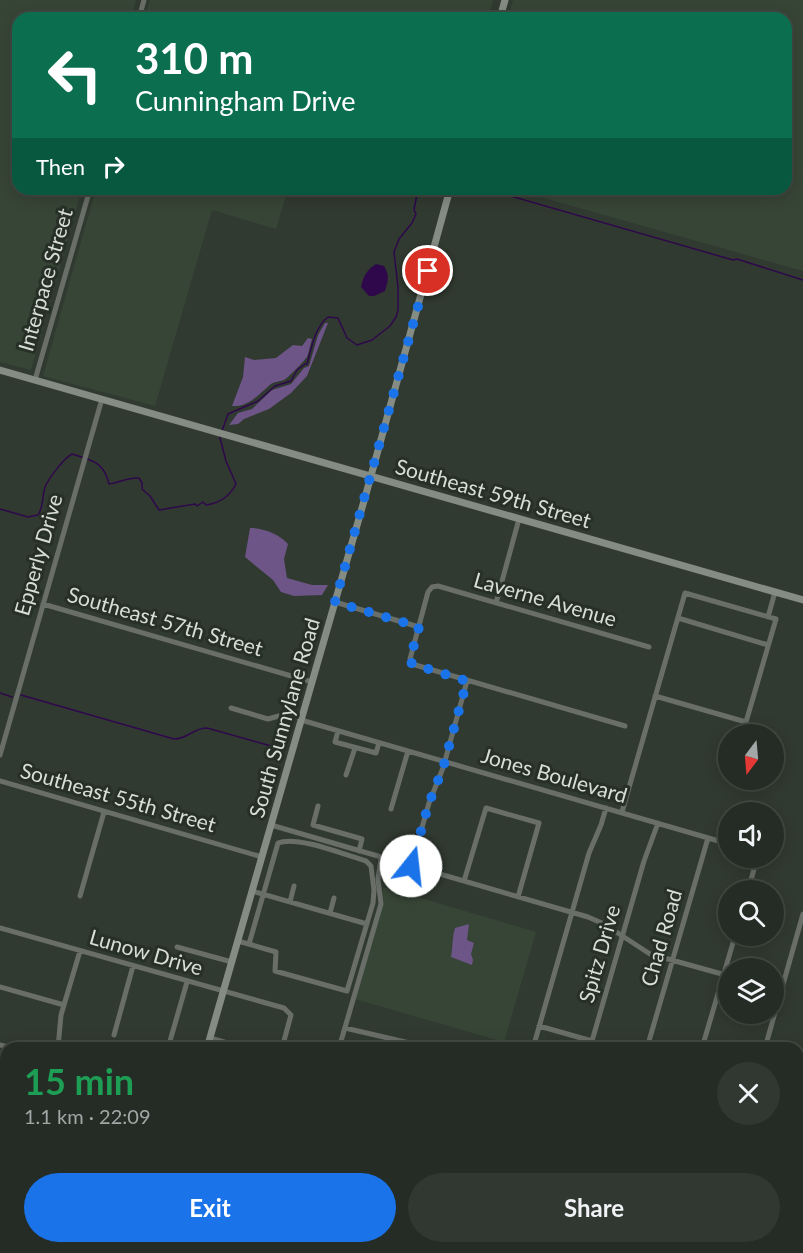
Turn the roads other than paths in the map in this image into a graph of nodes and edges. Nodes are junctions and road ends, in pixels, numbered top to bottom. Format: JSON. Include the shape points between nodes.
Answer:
{"nodes":[{"id":1,"x":88,"y":195,"type":"edge"},
{"id":2,"x":448,"y":195,"type":"edge"},
{"id":3,"x":0,"y":370,"type":"edge"},
{"id":4,"x":35,"y":380,"type":"junction"},
{"id":5,"x":102,"y":399,"type":"junction"},
{"id":6,"x":371,"y":476,"type":"junction"},
{"id":7,"x":519,"y":519,"type":"junction"},
{"id":8,"x":775,"y":592,"type":"junction"},
{"id":9,"x":803,"y":600,"type":"edge"},
{"id":10,"x":335,"y":602,"type":"junction"},
{"id":11,"x":496,"y":603,"type":"junction"},
{"id":12,"x":43,"y":604,"type":"junction"},
{"id":13,"x":768,"y":617,"type":"junction"},
{"id":14,"x":678,"y":618,"type":"junction"},
{"id":15,"x":419,"y":627,"type":"junction"},
{"id":16,"x":768,"y":645,"type":"junction"},
{"id":17,"x":649,"y":647,"type":"dead end"},
{"id":18,"x":467,"y":681,"type":"junction"},
{"id":19,"x":312,"y":682,"type":"junction"},
{"id":20,"x":655,"y":696,"type":"junction"},
{"id":21,"x":231,"y":708,"type":"dead end"},
{"id":22,"x":301,"y":719,"type":"junction"},
{"id":23,"x":625,"y":726,"type":"dead end"},
{"id":24,"x":338,"y":731,"type":"junction"},
{"id":25,"x":379,"y":743,"type":"junction"},
{"id":26,"x":355,"y":748,"type":"junction"},
{"id":27,"x":408,"y":751,"type":"junction"},
{"id":28,"x":0,"y":755,"type":"edge"},
{"id":29,"x":445,"y":762,"type":"junction"},
{"id":30,"x":346,"y":775,"type":"dead end"},
{"id":31,"x":0,"y":781,"type":"edge"},
{"id":32,"x":318,"y":806,"type":"dead end"},
{"id":33,"x":606,"y":808,"type":"junction"},
{"id":34,"x":391,"y":809,"type":"dead end"},
{"id":35,"x":104,"y":812,"type":"junction"},
{"id":36,"x":622,"y":812,"type":"junction"},
{"id":37,"x":658,"y":823,"type":"junction"},
{"id":38,"x":271,"y":825,"type":"junction"},
{"id":39,"x":313,"y":825,"type":"junction"},
{"id":40,"x":308,"y":836,"type":"junction"},
{"id":41,"x":708,"y":838,"type":"junction"},
{"id":42,"x":718,"y":841,"type":"edge"},
{"id":43,"x":304,"y":843,"type":"junction"},
{"id":44,"x":351,"y":849,"type":"junction"},
{"id":45,"x":359,"y":851,"type":"junction"},
{"id":46,"x":349,"y":856,"type":"junction"},
{"id":47,"x":262,"y":857,"type":"junction"},
{"id":48,"x":381,"y":858,"type":"junction"},
{"id":49,"x":411,"y":866,"type":"junction"},
{"id":50,"x":464,"y":881,"type":"junction"},
{"id":51,"x":294,"y":886,"type":"dead end"},
{"id":52,"x":252,"y":891,"type":"junction"},
{"id":53,"x":264,"y":894,"type":"junction"},
{"id":54,"x":80,"y":896,"type":"dead end"},
{"id":55,"x":518,"y":897,"type":"junction"},
{"id":56,"x":334,"y":898,"type":"dead end"},
{"id":57,"x":290,"y":902,"type":"junction"},
{"id":58,"x":572,"y":912,"type":"junction"},
{"id":59,"x":330,"y":913,"type":"junction"},
{"id":60,"x":803,"y":914,"type":"edge"},
{"id":61,"x":367,"y":924,"type":"junction"},
{"id":62,"x":0,"y":928,"type":"edge"},
{"id":63,"x":622,"y":937,"type":"junction"},
{"id":64,"x":238,"y":941,"type":"junction"},
{"id":65,"x":249,"y":944,"type":"junction"},
{"id":66,"x":177,"y":947,"type":"dead end"},
{"id":67,"x":80,"y":951,"type":"junction"},
{"id":68,"x":232,"y":962,"type":"junction"},
{"id":69,"x":672,"y":962,"type":"junction"},
{"id":70,"x":133,"y":966,"type":"junction"},
{"id":71,"x":718,"y":974,"type":"edge"},
{"id":72,"x":784,"y":980,"type":"edge"},
{"id":73,"x":187,"y":982,"type":"junction"},
{"id":74,"x":0,"y":987,"type":"edge"},
{"id":75,"x":223,"y":991,"type":"junction"},
{"id":76,"x":718,"y":1000,"type":"edge"},
{"id":77,"x":64,"y":1005,"type":"junction"},
{"id":78,"x":772,"y":1024,"type":"edge"},
{"id":79,"x":539,"y":1026,"type":"junction"},
{"id":80,"x":345,"y":1028,"type":"junction"},
{"id":81,"x":114,"y":1035,"type":"dead end"},
{"id":82,"x":210,"y":1038,"type":"junction"},
{"id":83,"x":394,"y":1040,"type":"joint"},
{"id":84,"x":58,"y":1042,"type":"edge"},
{"id":85,"x":170,"y":1042,"type":"edge"},
{"id":86,"x":209,"y":1042,"type":"edge"},
{"id":87,"x":224,"y":1042,"type":"edge"},
{"id":88,"x":284,"y":1042,"type":"edge"},
{"id":89,"x":341,"y":1042,"type":"edge"},
{"id":90,"x":403,"y":1042,"type":"edge"},
{"id":91,"x":535,"y":1042,"type":"edge"},
{"id":92,"x":649,"y":1042,"type":"edge"},
{"id":93,"x":704,"y":1042,"type":"edge"},
{"id":94,"x":767,"y":1042,"type":"edge"}],
"edges":[{"from":1,"to":4,"type":"street","name":"Interpace Street"},
{"from":2,"to":6,"type":"main road","name":"South Sunnylane Road"},
{"from":3,"to":4,"type":"main road","name":"Southeast 59th Street"},
{"from":4,"to":5,"type":"main road","name":"Southeast 59th Street"},
{"from":5,"to":6,"type":"main road","name":"Southeast 59th Street"},
{"from":5,"to":12,"type":"street","name":"Epperly Drive"},
{"from":6,"to":7,"type":"main road","name":"Southeast 59th Street"},
{"from":6,"to":10,"type":"main road","name":"South Sunnylane Road"},
{"from":7,"to":8,"type":"main road","name":"Southeast 59th Street"},
{"from":7,"to":11,"type":"street"},
{"from":8,"to":9,"type":"main road","name":"Southeast 59th Street"},
{"from":8,"to":13,"type":"street"},
{"from":10,"to":15,"type":"street"},
{"from":10,"to":19,"type":"main road","name":"South Sunnylane Road"},
{"from":11,"to":15,"type":"street","name":"Laverne Avenue","via":[[432,586]]},
{"from":11,"to":17,"type":"street","name":"Laverne Avenue"},
{"from":12,"to":19,"type":"street","name":"Southeast 57th Street"},
{"from":12,"to":28,"type":"street","name":"Epperly Drive"},
{"from":13,"to":14,"type":"street","via":[[685,593]]},
{"from":13,"to":16,"type":"street","via":[[776,619]]},
{"from":14,"to":16,"type":"street"},
{"from":14,"to":20,"type":"street"},
{"from":15,"to":18,"type":"street","via":[[412,664]]},
{"from":16,"to":20,"type":"street","via":[[746,722]]},
{"from":18,"to":23,"type":"street"},
{"from":18,"to":29,"type":"street"},
{"from":19,"to":22,"type":"main road","name":"South Sunnylane Road"},
{"from":20,"to":36,"type":"street"},
{"from":21,"to":22,"type":"street","name":"Jones Boulevard","via":[[268,719],[286,714]]},
{"from":22,"to":24,"type":"street","name":"Jones Boulevard"},
{"from":22,"to":38,"type":"main road","name":"South Sunnylane Road"},
{"from":24,"to":25,"type":"street","name":"Jones Boulevard"},
{"from":24,"to":26,"type":"street","via":[[335,742]]},
{"from":25,"to":26,"type":"street","via":[[376,753]]},
{"from":25,"to":27,"type":"street","name":"Jones Boulevard"},
{"from":26,"to":30,"type":"street"},
{"from":27,"to":29,"type":"street","name":"Jones Boulevard"},
{"from":27,"to":34,"type":"street"},
{"from":29,"to":33,"type":"street","name":"Jones Boulevard"},
{"from":29,"to":49,"type":"street"},
{"from":31,"to":35,"type":"street","name":"Southeast 55th Street"},
{"from":32,"to":39,"type":"street"},
{"from":33,"to":36,"type":"street","name":"Jones Boulevard"},
{"from":33,"to":58,"type":"street"},
{"from":35,"to":47,"type":"street","name":"Southeast 55th Street"},
{"from":35,"to":54,"type":"street"},
{"from":36,"to":37,"type":"street","name":"Jones Boulevard"},
{"from":37,"to":41,"type":"street","name":"Jones Boulevard"},
{"from":37,"to":63,"type":"street","name":"Spitz Drive"},
{"from":38,"to":40,"type":"street"},
{"from":38,"to":47,"type":"main road","name":"South Sunnylane Road"},
{"from":39,"to":40,"type":"street"},
{"from":39,"to":45,"type":"street","via":[[362,839]]},
{"from":40,"to":43,"type":"street"},
{"from":40,"to":44,"type":"street"},
{"from":41,"to":42,"type":"street","name":"Jones Boulevard"},
{"from":41,"to":69,"type":"street","name":"Chad Road"},
{"from":43,"to":46,"type":"street"},
{"from":43,"to":53,"type":"street","via":[[278,843]]},
{"from":44,"to":45,"type":"street"},
{"from":44,"to":46,"type":"street"},
{"from":45,"to":48,"type":"street"},
{"from":46,"to":61,"type":"street","via":[[371,866],[374,896]]},
{"from":47,"to":52,"type":"main road","name":"South Sunnylane Road"},
{"from":48,"to":49,"type":"street"},
{"from":48,"to":80,"type":"street","via":[[381,904]]},
{"from":49,"to":50,"type":"street"},
{"from":50,"to":55,"type":"street"},
{"from":50,"to":55,"type":"street","via":[[486,808],[539,824]]},
{"from":51,"to":57,"type":"street"},
{"from":52,"to":53,"type":"street"},
{"from":52,"to":64,"type":"main road","name":"South Sunnylane Road"},
{"from":53,"to":57,"type":"street"},
{"from":53,"to":65,"type":"street"},
{"from":55,"to":58,"type":"street"},
{"from":56,"to":59,"type":"street"},
{"from":57,"to":59,"type":"street"},
{"from":58,"to":63,"type":"street","via":[[597,920]]},
{"from":58,"to":79,"type":"street"},
{"from":59,"to":61,"type":"street"},
{"from":60,"to":72,"type":"street"},
{"from":61,"to":65,"type":"street","via":[[347,991],[275,970],[276,952]]},
{"from":62,"to":67,"type":"street","name":"Lunow Drive"},
{"from":63,"to":69,"type":"street","via":[[645,952]]},
{"from":63,"to":79,"type":"street","name":"Spitz Drive","via":[[592,1041]]},
{"from":64,"to":65,"type":"street"},
{"from":64,"to":68,"type":"main road","name":"South Sunnylane Road"},
{"from":66,"to":68,"type":"street"},
{"from":67,"to":70,"type":"street","name":"Lunow Drive"},
{"from":67,"to":77,"type":"street"},
{"from":68,"to":75,"type":"main road","name":"South Sunnylane Road"},
{"from":69,"to":71,"type":"street"},
{"from":69,"to":92,"type":"street","name":"Chad Road"},
{"from":70,"to":73,"type":"street","name":"Lunow Drive"},
{"from":70,"to":81,"type":"street"},
{"from":73,"to":75,"type":"street","name":"Lunow Drive"},
{"from":73,"to":85,"type":"street"},
{"from":74,"to":77,"type":"street"},
{"from":75,"to":82,"type":"main road","name":"South Sunnylane Road"},
{"from":75,"to":88,"type":"street","name":"Lunow Drive","via":[[288,1010],[291,1015]]},
{"from":76,"to":93,"type":"street"},
{"from":77,"to":84,"type":"street"},
{"from":78,"to":94,"type":"street"},
{"from":79,"to":91,"type":"street"},
{"from":80,"to":83,"type":"street"},
{"from":80,"to":89,"type":"street"},
{"from":82,"to":86,"type":"main road","name":"South Sunnylane Road"},
{"from":82,"to":87,"type":"street"},
{"from":83,"to":90,"type":"street"}]}
